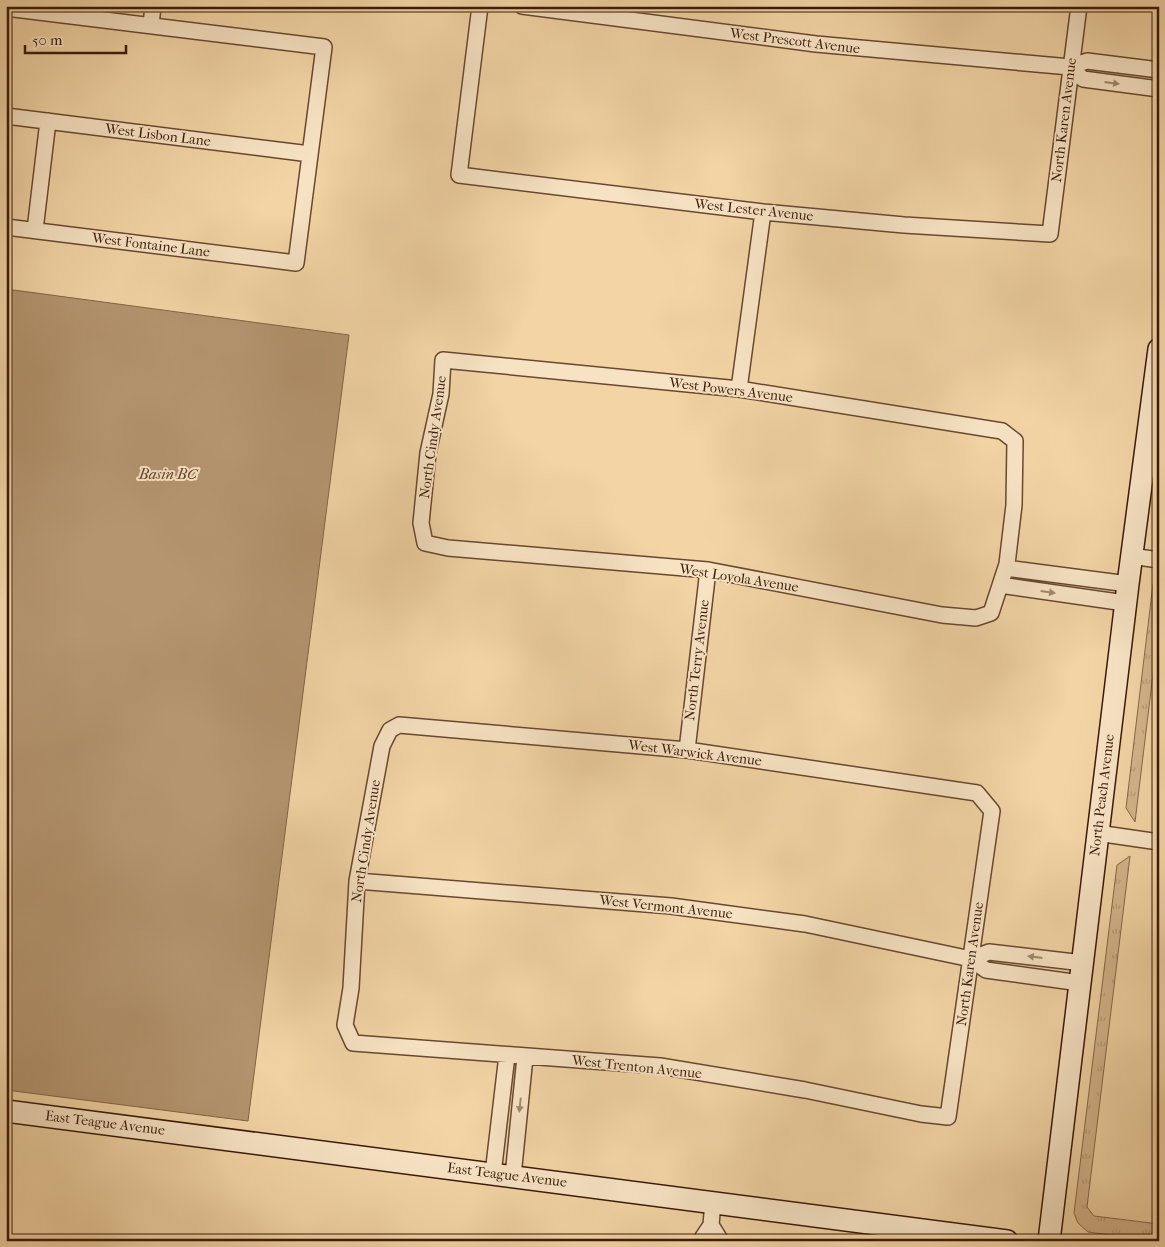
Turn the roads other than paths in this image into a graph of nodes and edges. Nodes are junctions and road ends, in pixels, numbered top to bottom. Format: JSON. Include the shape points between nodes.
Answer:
{"nodes":[{"id":1,"x":153,"y":6,"type":"edge"},
{"id":2,"x":480,"y":6,"type":"edge"},
{"id":3,"x":522,"y":6,"type":"edge"},
{"id":4,"x":1079,"y":6,"type":"edge"},
{"id":5,"x":6,"y":8,"type":"edge"},
{"id":6,"x":573,"y":10,"type":"edge"},
{"id":7,"x":150,"y":25,"type":"junction"},
{"id":8,"x":1070,"y":67,"type":"junction"},
{"id":9,"x":1159,"y":70,"type":"edge"},
{"id":10,"x":1159,"y":89,"type":"edge"},
{"id":11,"x":6,"y":116,"type":"edge"},
{"id":12,"x":48,"y":122,"type":"junction"},
{"id":13,"x":310,"y":154,"type":"junction"},
{"id":14,"x":762,"y":212,"type":"junction"},
{"id":15,"x":6,"y":227,"type":"edge"},
{"id":16,"x":35,"y":230,"type":"junction"},
{"id":17,"x":1050,"y":234,"type":"joint"},
{"id":18,"x":1159,"y":349,"type":"edge"},
{"id":19,"x":443,"y":360,"type":"joint"},
{"id":20,"x":739,"y":389,"type":"junction"},
{"id":21,"x":425,"y":543,"type":"joint"},
{"id":22,"x":1131,"y":556,"type":"junction"},
{"id":23,"x":1159,"y":560,"type":"edge"},
{"id":24,"x":1006,"y":568,"type":"junction"},
{"id":25,"x":708,"y":570,"type":"junction"},
{"id":26,"x":1000,"y":586,"type":"junction"},
{"id":27,"x":1127,"y":593,"type":"junction"},
{"id":28,"x":390,"y":730,"type":"joint"},
{"id":29,"x":687,"y":750,"type":"junction"},
{"id":30,"x":992,"y":811,"type":"joint"},
{"id":31,"x":1097,"y":833,"type":"junction"},
{"id":32,"x":1159,"y":842,"type":"edge"},
{"id":33,"x":357,"y":881,"type":"junction"},
{"id":34,"x":971,"y":959,"type":"junction"},
{"id":35,"x":1082,"y":973,"type":"junction"},
{"id":36,"x":353,"y":1043,"type":"joint"},
{"id":37,"x":507,"y":1056,"type":"junction"},
{"id":38,"x":525,"y":1057,"type":"junction"},
{"id":39,"x":6,"y":1110,"type":"edge"},
{"id":40,"x":948,"y":1117,"type":"joint"},
{"id":41,"x":503,"y":1175,"type":"junction"},
{"id":42,"x":713,"y":1202,"type":"junction"},
{"id":43,"x":703,"y":1236,"type":"edge"},
{"id":44,"x":719,"y":1241,"type":"edge"},
{"id":45,"x":1007,"y":1241,"type":"edge"},
{"id":46,"x":1049,"y":1241,"type":"edge"}],
"edges":[{"from":1,"to":7,"type":"street"},
{"from":2,"to":14,"type":"street","name":"West Lester Avenue","via":[[458,175]]},
{"from":3,"to":6,"type":"street","name":"West Prescott Avenue"},
{"from":4,"to":8,"type":"street","name":"North Karen Avenue"},
{"from":5,"to":7,"type":"street"},
{"from":6,"to":8,"type":"street","name":"West Prescott Avenue","via":[[816,44]]},
{"from":7,"to":13,"type":"street","via":[[324,47]]},
{"from":8,"to":9,"type":"street","name":"West Prescott Avenue","via":[[1087,61]]},
{"from":8,"to":10,"type":"street","name":"West Prescott Avenue","one_way":true,"via":[[1083,79]]},
{"from":8,"to":17,"type":"street","name":"North Karen Avenue"},
{"from":11,"to":12,"type":"street","name":"West Lisbon Lane"},
{"from":12,"to":13,"type":"street","name":"West Lisbon Lane"},
{"from":12,"to":16,"type":"street"},
{"from":13,"to":16,"type":"street","name":"West Fontaine Lane","via":[[296,263]]},
{"from":14,"to":17,"type":"street","name":"West Lester Avenue"},
{"from":14,"to":20,"type":"street"},
{"from":15,"to":16,"type":"street","name":"West Fontaine Lane"},
{"from":18,"to":22,"type":"street","name":"North Peach Avenue"},
{"from":19,"to":20,"type":"street","name":"West Powers Avenue"},
{"from":19,"to":21,"type":"street","name":"North Cindy Avenue","via":[[441,394],[428,453],[421,523]]},
{"from":20,"to":24,"type":"street","name":"West Powers Avenue","via":[[1002,431],[1015,441],[1014,505]]},
{"from":21,"to":25,"type":"street","name":"West Loyola Avenue","via":[[448,548]]},
{"from":22,"to":23,"type":"street"},
{"from":22,"to":27,"type":"street","name":"North Peach Avenue"},
{"from":24,"to":26,"type":"street"},
{"from":24,"to":27,"type":"street"},
{"from":25,"to":26,"type":"street","name":"West Loyola Avenue","via":[[976,618],[990,613]]},
{"from":25,"to":29,"type":"street","name":"North Terry Avenue"},
{"from":26,"to":27,"type":"street","one_way":true},
{"from":27,"to":31,"type":"street","name":"North Peach Avenue"},
{"from":28,"to":29,"type":"street","name":"West Warwick Avenue","via":[[399,725]]},
{"from":28,"to":33,"type":"street","name":"North Cindy Avenue","via":[[382,746]]},
{"from":29,"to":30,"type":"street","name":"West Warwick Avenue","via":[[977,793]]},
{"from":30,"to":34,"type":"street","name":"North Karen Avenue"},
{"from":31,"to":32,"type":"street"},
{"from":31,"to":35,"type":"street","name":"North Peach Avenue"},
{"from":33,"to":34,"type":"street","name":"West Vermont Avenue","via":[[671,906],[805,924]]},
{"from":33,"to":36,"type":"street","name":"North Cindy Avenue","via":[[351,988],[345,1025]]},
{"from":34,"to":35,"type":"street","name":"West Vermont Avenue","via":[[986,970]]},
{"from":34,"to":40,"type":"street","name":"North Karen Avenue"},
{"from":35,"to":46,"type":"street","name":"North Peach Avenue"},
{"from":36,"to":37,"type":"street","name":"West Trenton Avenue"},
{"from":37,"to":38,"type":"street","name":"West Trenton Avenue"},
{"from":37,"to":41,"type":"street"},
{"from":38,"to":40,"type":"street","name":"West Trenton Avenue","via":[[660,1066]]},
{"from":38,"to":41,"type":"street","one_way":true},
{"from":39,"to":41,"type":"street","name":"East Teague Avenue"},
{"from":41,"to":42,"type":"street","name":"East Teague Avenue"},
{"from":42,"to":43,"type":"street"},
{"from":42,"to":45,"type":"street","name":"East Teague Avenue"},
{"from":43,"to":44,"type":"street","via":[[719,1238]]}]}
